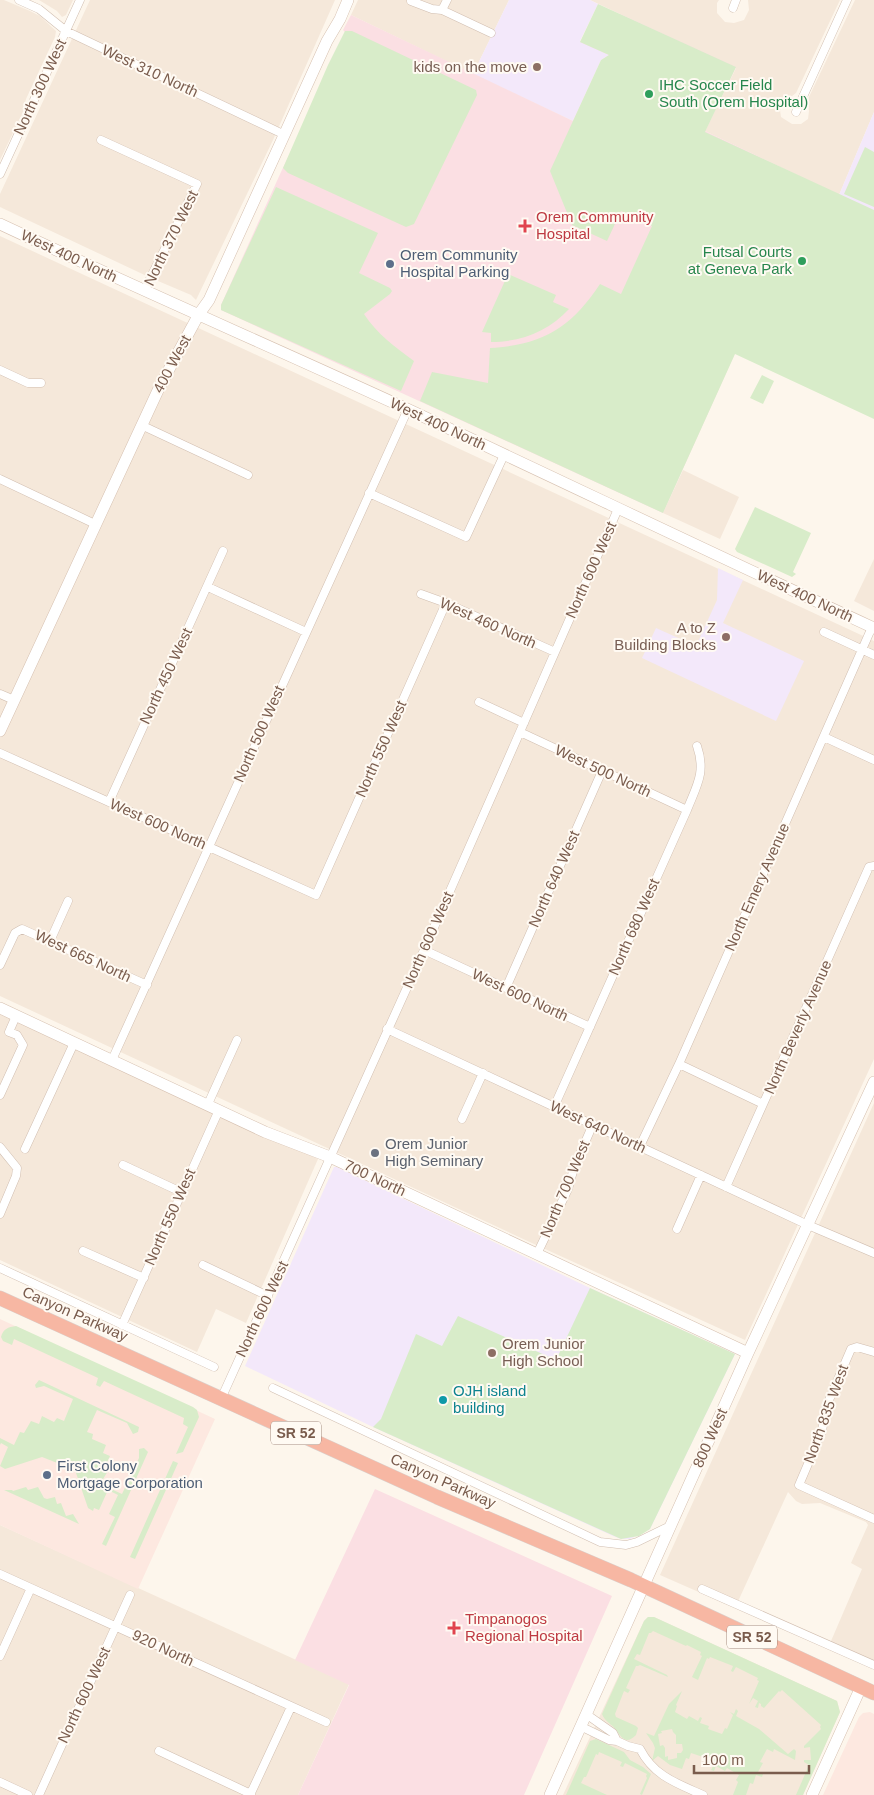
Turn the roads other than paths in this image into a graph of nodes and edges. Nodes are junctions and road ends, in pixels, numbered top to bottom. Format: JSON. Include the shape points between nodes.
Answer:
{"nodes":[{"id":1,"x":19,"y":0,"type":"edge"},
{"id":2,"x":80,"y":0,"type":"edge"},
{"id":3,"x":348,"y":0,"type":"edge"},
{"id":4,"x":446,"y":0,"type":"edge"},
{"id":5,"x":848,"y":0,"type":"edge"},
{"id":6,"x":412,"y":1,"type":"edge"},
{"id":7,"x":442,"y":10,"type":"junction"},
{"id":8,"x":66,"y":31,"type":"junction"},
{"id":9,"x":492,"y":33,"type":"dead end"},
{"id":10,"x":796,"y":112,"type":"dead end"},
{"id":11,"x":285,"y":135,"type":"junction"},
{"id":12,"x":101,"y":140,"type":"dead end"},
{"id":13,"x":0,"y":174,"type":"edge"},
{"id":14,"x":0,"y":224,"type":"edge"},
{"id":15,"x":144,"y":291,"type":"junction"},
{"id":16,"x":199,"y":314,"type":"junction"},
{"id":17,"x":0,"y":370,"type":"edge"},
{"id":18,"x":41,"y":383,"type":"dead end"},
{"id":19,"x":408,"y":409,"type":"junction"},
{"id":20,"x":141,"y":425,"type":"junction"},
{"id":21,"x":504,"y":455,"type":"junction"},
{"id":22,"x":248,"y":475,"type":"dead end"},
{"id":23,"x":0,"y":479,"type":"edge"},
{"id":24,"x":369,"y":493,"type":"junction"},
{"id":25,"x":618,"y":509,"type":"junction"},
{"id":26,"x":95,"y":524,"type":"junction"},
{"id":27,"x":223,"y":551,"type":"dead end"},
{"id":28,"x":208,"y":587,"type":"junction"},
{"id":29,"x":421,"y":594,"type":"dead end"},
{"id":30,"x":446,"y":603,"type":"junction"},
{"id":31,"x":873,"y":628,"type":"edge"},
{"id":32,"x":306,"y":632,"type":"junction"},
{"id":33,"x":824,"y":632,"type":"dead end"},
{"id":34,"x":862,"y":650,"type":"junction"},
{"id":35,"x":555,"y":652,"type":"junction"},
{"id":36,"x":874,"y":655,"type":"edge"},
{"id":37,"x":0,"y":694,"type":"edge"},
{"id":38,"x":14,"y":700,"type":"junction"},
{"id":39,"x":479,"y":702,"type":"dead end"},
{"id":40,"x":524,"y":723,"type":"junction"},
{"id":41,"x":0,"y":731,"type":"edge"},
{"id":42,"x":520,"y":732,"type":"junction"},
{"id":43,"x":824,"y":737,"type":"junction"},
{"id":44,"x":697,"y":746,"type":"dead end"},
{"id":45,"x":0,"y":753,"type":"edge"},
{"id":46,"x":874,"y":760,"type":"edge"},
{"id":47,"x":602,"y":771,"type":"junction"},
{"id":48,"x":109,"y":802,"type":"junction"},
{"id":49,"x":687,"y":810,"type":"junction"},
{"id":50,"x":210,"y":847,"type":"junction"},
{"id":51,"x":872,"y":866,"type":"edge"},
{"id":52,"x":316,"y":895,"type":"joint"},
{"id":53,"x":68,"y":902,"type":"dead end"},
{"id":54,"x":50,"y":941,"type":"junction"},
{"id":55,"x":424,"y":950,"type":"junction"},
{"id":56,"x":0,"y":964,"type":"edge"},
{"id":57,"x":147,"y":985,"type":"junction"},
{"id":58,"x":506,"y":988,"type":"junction"},
{"id":59,"x":0,"y":1008,"type":"edge"},
{"id":60,"x":16,"y":1016,"type":"junction"},
{"id":61,"x":590,"y":1027,"type":"junction"},
{"id":62,"x":387,"y":1029,"type":"junction"},
{"id":63,"x":237,"y":1040,"type":"dead end"},
{"id":64,"x":74,"y":1043,"type":"junction"},
{"id":65,"x":112,"y":1060,"type":"junction"},
{"id":66,"x":679,"y":1064,"type":"junction"},
{"id":67,"x":483,"y":1073,"type":"junction"},
{"id":68,"x":874,"y":1082,"type":"edge"},
{"id":69,"x":0,"y":1095,"type":"edge"},
{"id":70,"x":208,"y":1104,"type":"junction"},
{"id":71,"x":763,"y":1104,"type":"junction"},
{"id":72,"x":554,"y":1106,"type":"junction"},
{"id":73,"x":219,"y":1110,"type":"junction"},
{"id":74,"x":462,"y":1119,"type":"dead end"},
{"id":75,"x":593,"y":1124,"type":"junction"},
{"id":76,"x":640,"y":1146,"type":"junction"},
{"id":77,"x":0,"y":1147,"type":"edge"},
{"id":78,"x":25,"y":1149,"type":"dead end"},
{"id":79,"x":330,"y":1157,"type":"junction"},
{"id":80,"x":123,"y":1165,"type":"dead end"},
{"id":81,"x":701,"y":1175,"type":"junction"},
{"id":82,"x":726,"y":1186,"type":"junction"},
{"id":83,"x":181,"y":1192,"type":"junction"},
{"id":84,"x":0,"y":1214,"type":"edge"},
{"id":85,"x":808,"y":1224,"type":"junction"},
{"id":86,"x":677,"y":1229,"type":"dead end"},
{"id":87,"x":83,"y":1251,"type":"dead end"},
{"id":88,"x":874,"y":1253,"type":"edge"},
{"id":89,"x":538,"y":1254,"type":"junction"},
{"id":90,"x":202,"y":1265,"type":"dead end"},
{"id":91,"x":0,"y":1268,"type":"edge"},
{"id":92,"x":144,"y":1278,"type":"junction"},
{"id":93,"x":268,"y":1296,"type":"junction"},
{"id":94,"x":0,"y":1298,"type":"edge"},
{"id":95,"x":122,"y":1325,"type":"junction"},
{"id":96,"x":874,"y":1352,"type":"edge"},
{"id":97,"x":748,"y":1353,"type":"junction"},
{"id":98,"x":214,"y":1367,"type":"dead end"},
{"id":99,"x":273,"y":1388,"type":"dead end"},
{"id":100,"x":221,"y":1399,"type":"junction"},
{"id":101,"x":874,"y":1519,"type":"edge"},
{"id":102,"x":670,"y":1526,"type":"junction"},
{"id":103,"x":0,"y":1574,"type":"edge"},
{"id":104,"x":644,"y":1586,"type":"junction"},
{"id":105,"x":31,"y":1588,"type":"junction"},
{"id":106,"x":702,"y":1589,"type":"dead end"},
{"id":107,"x":130,"y":1595,"type":"dead end"},
{"id":108,"x":115,"y":1626,"type":"junction"},
{"id":109,"x":0,"y":1656,"type":"edge"},
{"id":110,"x":873,"y":1662,"type":"edge"},
{"id":111,"x":861,"y":1687,"type":"junction"},
{"id":112,"x":874,"y":1693,"type":"edge"},
{"id":113,"x":291,"y":1707,"type":"junction"},
{"id":114,"x":586,"y":1714,"type":"junction"},
{"id":115,"x":326,"y":1722,"type":"dead end"},
{"id":116,"x":580,"y":1726,"type":"junction"},
{"id":117,"x":617,"y":1741,"type":"junction"},
{"id":118,"x":159,"y":1751,"type":"dead end"},
{"id":119,"x":0,"y":1782,"type":"edge"},
{"id":120,"x":250,"y":1794,"type":"edge"},
{"id":121,"x":28,"y":1795,"type":"edge"},
{"id":122,"x":38,"y":1795,"type":"edge"},
{"id":123,"x":550,"y":1795,"type":"edge"},
{"id":124,"x":703,"y":1795,"type":"edge"},
{"id":125,"x":812,"y":1795,"type":"edge"}],
"edges":[{"from":1,"to":8,"type":"street","name":"West 310 North","via":[[39,9]]},
{"from":2,"to":8,"type":"street","name":"North 300 West"},
{"from":3,"to":11,"type":"main road","name":"400 West"},
{"from":4,"to":7,"type":"street"},
{"from":5,"to":10,"type":"street"},
{"from":6,"to":7,"type":"street"},
{"from":7,"to":9,"type":"street"},
{"from":8,"to":11,"type":"street","name":"West 310 North"},
{"from":8,"to":13,"type":"street","name":"North 300 West"},
{"from":11,"to":16,"type":"main road","name":"400 West","via":[[210,300]]},
{"from":12,"to":15,"type":"street","name":"North 370 West","via":[[197,184]]},
{"from":14,"to":15,"type":"main road","name":"West 400 North"},
{"from":15,"to":16,"type":"main road","name":"West 400 North"},
{"from":16,"to":19,"type":"main road","name":"West 400 North"},
{"from":16,"to":20,"type":"main road","name":"400 West"},
{"from":17,"to":18,"type":"street","via":[[28,383]]},
{"from":19,"to":21,"type":"main road","name":"West 400 North"},
{"from":19,"to":24,"type":"street","name":"North 500 West"},
{"from":20,"to":22,"type":"street"},
{"from":20,"to":26,"type":"main road","name":"400 West"},
{"from":21,"to":24,"type":"street","via":[[466,538]]},
{"from":21,"to":25,"type":"main road","name":"West 400 North"},
{"from":23,"to":26,"type":"street"},
{"from":24,"to":32,"type":"street","name":"North 500 West"},
{"from":25,"to":31,"type":"main road","name":"West 400 North"},
{"from":25,"to":35,"type":"street","name":"North 600 West"},
{"from":26,"to":38,"type":"main road","name":"400 West"},
{"from":27,"to":28,"type":"street","name":"North 450 West"},
{"from":28,"to":32,"type":"street"},
{"from":28,"to":48,"type":"street","name":"North 450 West"},
{"from":29,"to":30,"type":"street","name":"West 460 North"},
{"from":30,"to":35,"type":"street","name":"West 460 North"},
{"from":30,"to":52,"type":"street","name":"North 550 West"},
{"from":31,"to":34,"type":"street","name":"North Emery Avenue"},
{"from":32,"to":50,"type":"street","name":"North 500 West"},
{"from":33,"to":34,"type":"street"},
{"from":34,"to":36,"type":"street"},
{"from":34,"to":43,"type":"street","name":"North Emery Avenue"},
{"from":35,"to":40,"type":"street","name":"North 600 West"},
{"from":37,"to":38,"type":"street"},
{"from":38,"to":41,"type":"main road","name":"400 West"},
{"from":39,"to":40,"type":"street"},
{"from":40,"to":42,"type":"street","name":"North 600 West"},
{"from":42,"to":47,"type":"street","name":"West 500 North"},
{"from":42,"to":55,"type":"street","name":"North 600 West"},
{"from":43,"to":46,"type":"street"},
{"from":43,"to":66,"type":"street","name":"North Emery Avenue"},
{"from":44,"to":49,"type":"street","name":"North 680 West","via":[[702,762],[701,772]]},
{"from":45,"to":48,"type":"street","name":"West 600 North"},
{"from":47,"to":49,"type":"street","name":"West 500 North"},
{"from":47,"to":58,"type":"street","name":"North 640 West"},
{"from":48,"to":50,"type":"street","name":"West 600 North"},
{"from":49,"to":61,"type":"street","name":"North 680 West"},
{"from":50,"to":52,"type":"street","name":"West 600 North"},
{"from":50,"to":57,"type":"street","name":"North 500 West"},
{"from":51,"to":71,"type":"street","name":"North Beverly Avenue"},
{"from":53,"to":54,"type":"street"},
{"from":54,"to":56,"type":"street","name":"West 665 North","via":[[26,930],[18,931]]},
{"from":54,"to":57,"type":"street","name":"West 665 North"},
{"from":55,"to":58,"type":"street","name":"West 600 North"},
{"from":55,"to":62,"type":"street","name":"North 600 West"},
{"from":57,"to":65,"type":"street","name":"North 500 West"},
{"from":58,"to":61,"type":"street","name":"West 600 North"},
{"from":59,"to":60,"type":"main road","name":"700 North"},
{"from":60,"to":64,"type":"main road","name":"700 North"},
{"from":60,"to":69,"type":"street","via":[[9,1032],[17,1035],[23,1045]]},
{"from":61,"to":72,"type":"street","name":"North 680 West"},
{"from":62,"to":67,"type":"street","name":"West 640 North"},
{"from":62,"to":79,"type":"street","name":"North 600 West"},
{"from":63,"to":70,"type":"street"},
{"from":64,"to":65,"type":"main road","name":"700 North"},
{"from":64,"to":78,"type":"street"},
{"from":65,"to":70,"type":"main road","name":"700 North"},
{"from":66,"to":71,"type":"street"},
{"from":66,"to":76,"type":"street","name":"North Emery Avenue"},
{"from":67,"to":72,"type":"street","name":"West 640 North"},
{"from":67,"to":74,"type":"street"},
{"from":68,"to":85,"type":"main road","name":"800 West"},
{"from":70,"to":73,"type":"main road","name":"700 North"},
{"from":71,"to":82,"type":"street","name":"North Beverly Avenue"},
{"from":72,"to":75,"type":"street","name":"West 640 North"},
{"from":73,"to":79,"type":"main road","name":"700 North"},
{"from":73,"to":83,"type":"street","name":"North 550 West"},
{"from":75,"to":76,"type":"street","name":"West 640 North"},
{"from":75,"to":89,"type":"street","name":"North 700 West"},
{"from":76,"to":81,"type":"street","name":"West 640 North"},
{"from":77,"to":84,"type":"street","via":[[17,1168]]},
{"from":79,"to":89,"type":"main road","name":"700 North"},
{"from":79,"to":93,"type":"street","name":"North 600 West"},
{"from":80,"to":83,"type":"street"},
{"from":81,"to":82,"type":"street","name":"West 640 North"},
{"from":81,"to":86,"type":"street"},
{"from":82,"to":85,"type":"street","name":"West 640 North"},
{"from":83,"to":92,"type":"street","name":"North 550 West"},
{"from":85,"to":88,"type":"street","name":"West 640 North"},
{"from":85,"to":97,"type":"main road","name":"800 West"},
{"from":87,"to":92,"type":"street"},
{"from":89,"to":97,"type":"main road","name":"700 North"},
{"from":90,"to":93,"type":"street"},
{"from":91,"to":95,"type":"street"},
{"from":92,"to":95,"type":"street","name":"North 550 West"},
{"from":93,"to":100,"type":"street","name":"North 600 West"},
{"from":94,"to":100,"type":"highway","name":"Canyon Parkway","number":"SR 52"},
{"from":95,"to":98,"type":"street"},
{"from":96,"to":101,"type":"street","name":"North 835 West","via":[[858,1347],[851,1349],[826,1407],[822,1431],[799,1485]]},
{"from":97,"to":102,"type":"main road","name":"800 West"},
{"from":99,"to":102,"type":"street","via":[[600,1542],[626,1545]]},
{"from":100,"to":104,"type":"highway","name":"Canyon Parkway","number":"SR 52"},
{"from":102,"to":104,"type":"main road","name":"800 West"},
{"from":103,"to":105,"type":"street","name":"920 North"},
{"from":104,"to":111,"type":"highway","name":"Canyon Parkway","number":"SR 52"},
{"from":104,"to":114,"type":"main road","name":"800 West"},
{"from":105,"to":108,"type":"street","name":"920 North"},
{"from":105,"to":109,"type":"street"},
{"from":106,"to":110,"type":"street"},
{"from":107,"to":108,"type":"street","name":"North 600 West"},
{"from":108,"to":113,"type":"street","name":"920 North"},
{"from":108,"to":122,"type":"street","name":"North 600 West"},
{"from":111,"to":112,"type":"highway","name":"Canyon Parkway","number":"SR 52"},
{"from":111,"to":125,"type":"main road"},
{"from":113,"to":115,"type":"street","name":"920 North"},
{"from":113,"to":120,"type":"street"},
{"from":114,"to":116,"type":"main road","name":"800 West"},
{"from":114,"to":117,"type":"street","via":[[613,1733]]},
{"from":116,"to":117,"type":"street"},
{"from":116,"to":123,"type":"main road","name":"800 West"},
{"from":117,"to":124,"type":"street","via":[[640,1749],[657,1772]]},
{"from":118,"to":120,"type":"street"},
{"from":119,"to":121,"type":"street"}]}
